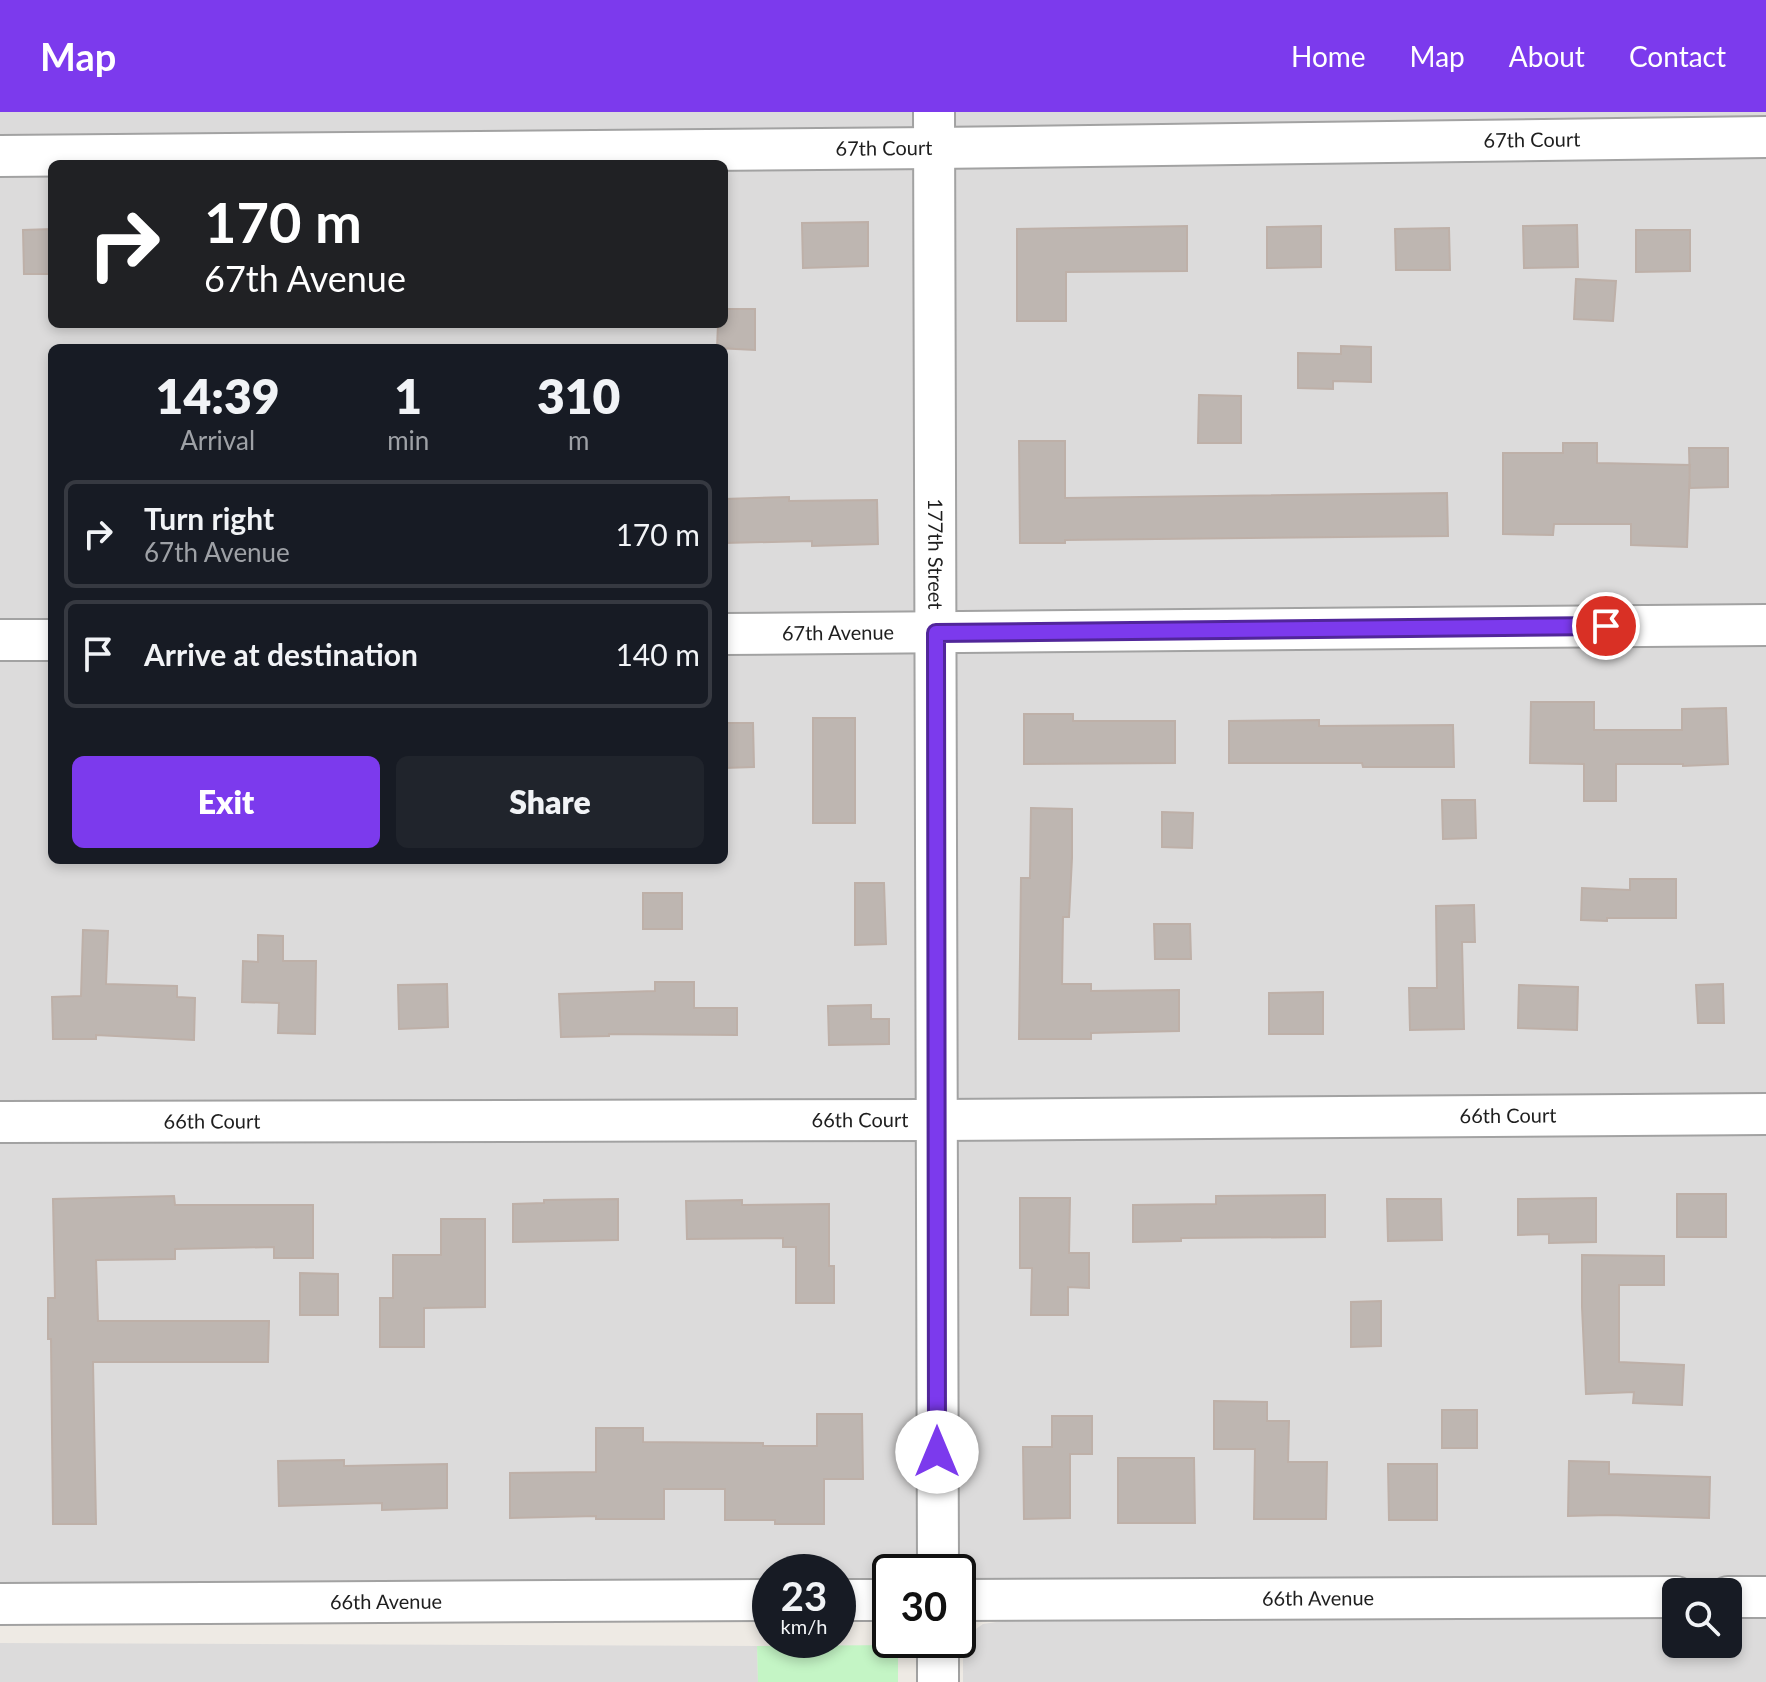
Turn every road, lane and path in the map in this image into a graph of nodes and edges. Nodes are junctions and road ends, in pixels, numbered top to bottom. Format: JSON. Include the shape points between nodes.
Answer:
{"nodes":[{"id":1,"x":934,"y":130,"type":"edge"},
{"id":2,"x":1766,"y":137,"type":"edge"},
{"id":3,"x":0,"y":156,"type":"edge"},
{"id":4,"x":1766,"y":625,"type":"edge"},
{"id":5,"x":936,"y":633,"type":"junction"},
{"id":6,"x":728,"y":634,"type":"edge"},
{"id":7,"x":0,"y":640,"type":"edge"},
{"id":8,"x":48,"y":640,"type":"edge"},
{"id":9,"x":1766,"y":1114,"type":"edge"},
{"id":10,"x":937,"y":1120,"type":"junction"},
{"id":11,"x":0,"y":1122,"type":"edge"},
{"id":12,"x":938,"y":1554,"type":"edge"},
{"id":13,"x":1662,"y":1597,"type":"edge"},
{"id":14,"x":1742,"y":1597,"type":"edge"},
{"id":15,"x":1766,"y":1597,"type":"edge"},
{"id":16,"x":752,"y":1600,"type":"edge"},
{"id":17,"x":976,"y":1600,"type":"edge"},
{"id":18,"x":0,"y":1604,"type":"edge"},
{"id":19,"x":938,"y":1658,"type":"edge"},
{"id":20,"x":938,"y":1682,"type":"edge"}],
"edges":[{"from":1,"to":2,"type":"street","name":"67th Court"},
{"from":1,"to":3,"type":"street","name":"67th Court"},
{"from":1,"to":5,"type":"street","name":"177th Street"},
{"from":4,"to":5,"type":"street","name":"67th Avenue"},
{"from":5,"to":6,"type":"street","name":"67th Avenue"},
{"from":5,"to":10,"type":"street","name":"177th Street"},
{"from":7,"to":8,"type":"street"},
{"from":9,"to":10,"type":"street","name":"66th Court"},
{"from":10,"to":11,"type":"street","name":"66th Court"},
{"from":10,"to":12,"type":"street","name":"177th Street"},
{"from":13,"to":17,"type":"street","name":"66th Avenue"},
{"from":14,"to":15,"type":"street"},
{"from":16,"to":18,"type":"street","name":"66th Avenue"},
{"from":19,"to":20,"type":"street"}]}
